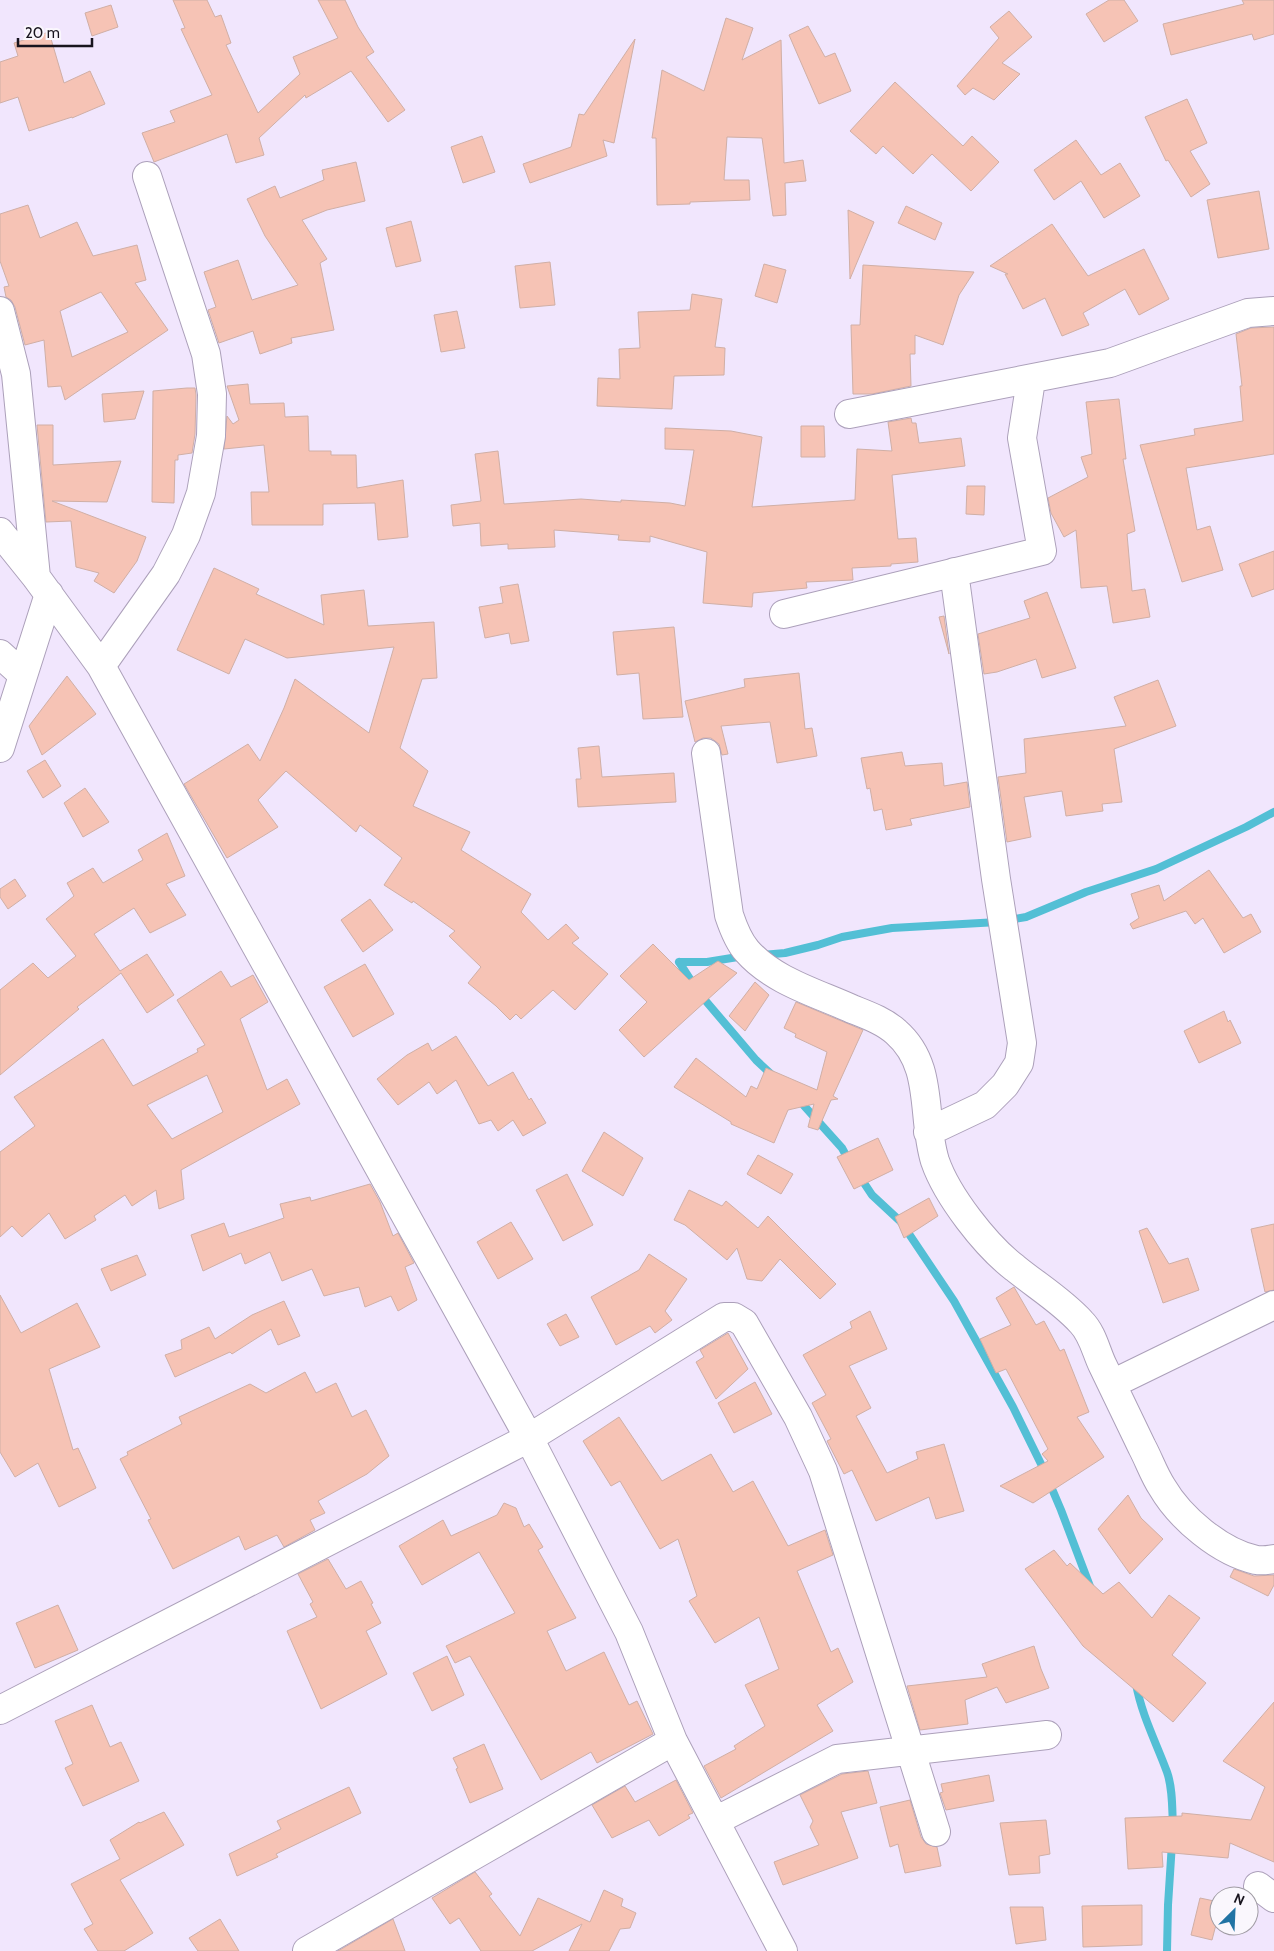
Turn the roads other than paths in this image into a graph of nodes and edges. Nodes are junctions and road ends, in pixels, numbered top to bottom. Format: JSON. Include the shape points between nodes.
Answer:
{"nodes":[{"id":1,"x":147,"y":176,"type":"dead end"},
{"id":2,"x":0,"y":311,"type":"edge"},
{"id":3,"x":1274,"y":311,"type":"edge"},
{"id":4,"x":1031,"y":380,"type":"junction"},
{"id":5,"x":849,"y":414,"type":"dead end"},
{"id":6,"x":0,"y":532,"type":"edge"},
{"id":7,"x":954,"y":572,"type":"junction"},
{"id":8,"x":42,"y":585,"type":"junction"},
{"id":9,"x":784,"y":614,"type":"dead end"},
{"id":10,"x":0,"y":654,"type":"edge"},
{"id":11,"x":101,"y":666,"type":"junction"},
{"id":12,"x":23,"y":675,"type":"junction"},
{"id":13,"x":0,"y":748,"type":"edge"},
{"id":14,"x":706,"y":753,"type":"dead end"},
{"id":15,"x":928,"y":1132,"type":"junction"},
{"id":16,"x":1274,"y":1304,"type":"edge"},
{"id":17,"x":1112,"y":1384,"type":"junction"},
{"id":18,"x":529,"y":1438,"type":"junction"},
{"id":19,"x":1274,"y":1560,"type":"edge"},
{"id":20,"x":0,"y":1708,"type":"edge"},
{"id":21,"x":1047,"y":1735,"type":"dead end"},
{"id":22,"x":673,"y":1741,"type":"junction"},
{"id":23,"x":910,"y":1750,"type":"junction"},
{"id":24,"x":715,"y":1821,"type":"junction"},
{"id":25,"x":936,"y":1832,"type":"dead end"},
{"id":26,"x":307,"y":1951,"type":"edge"},
{"id":27,"x":783,"y":1951,"type":"edge"}],
"edges":[{"from":1,"to":11,"type":"street","via":[[206,354],[212,394],[211,436],[201,493],[186,535],[166,574]]},
{"from":2,"to":8,"type":"street","via":[[16,374]]},
{"from":3,"to":4,"type":"street","via":[[1248,313],[1110,363]]},
{"from":4,"to":5,"type":"street"},
{"from":4,"to":7,"type":"street","via":[[1022,438],[1042,551]]},
{"from":6,"to":8,"type":"street"},
{"from":7,"to":9,"type":"street"},
{"from":7,"to":15,"type":"street","via":[[1022,1043],[1019,1063],[1005,1085],[985,1105]]},
{"from":8,"to":11,"type":"street"},
{"from":8,"to":12,"type":"street"},
{"from":10,"to":12,"type":"street"},
{"from":11,"to":18,"type":"street"},
{"from":12,"to":13,"type":"street"},
{"from":14,"to":15,"type":"street","via":[[734,931],[746,950],[788,981],[871,1017],[895,1031],[913,1050],[924,1078]]},
{"from":15,"to":17,"type":"street","via":[[936,1163],[968,1220],[1012,1266],[1083,1324]]},
{"from":16,"to":17,"type":"street"},
{"from":17,"to":19,"type":"street","via":[[1162,1488],[1180,1512],[1205,1535],[1233,1551],[1257,1560]]},
{"from":18,"to":20,"type":"street"},
{"from":18,"to":22,"type":"street","via":[[629,1632]]},
{"from":18,"to":23,"type":"street","via":[[724,1317],[734,1317],[744,1323],[798,1417],[823,1471]]},
{"from":21,"to":23,"type":"street"},
{"from":22,"to":24,"type":"street"},
{"from":22,"to":26,"type":"street"},
{"from":23,"to":24,"type":"street","via":[[837,1759]]},
{"from":23,"to":25,"type":"street"},
{"from":24,"to":27,"type":"street"}]}
